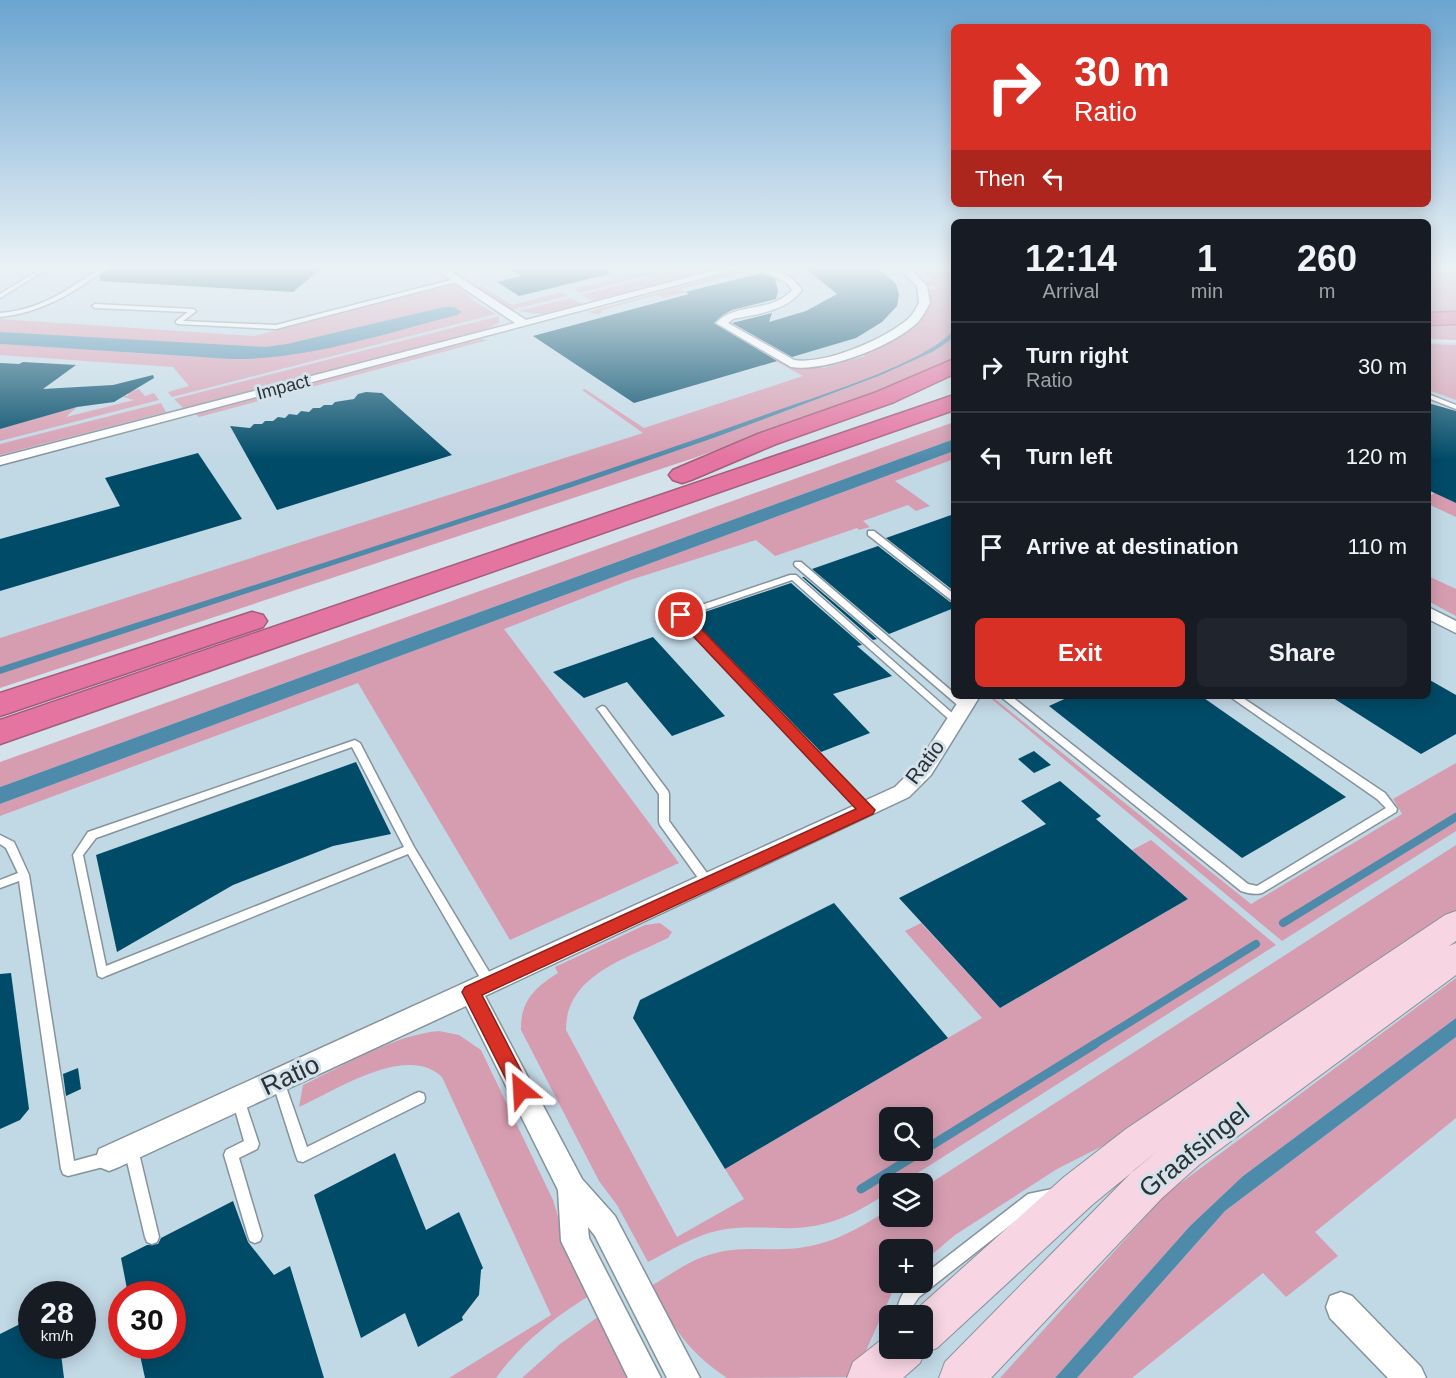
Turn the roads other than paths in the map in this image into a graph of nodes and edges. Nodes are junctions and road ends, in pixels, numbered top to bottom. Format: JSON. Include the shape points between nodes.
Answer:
{"nodes":[{"id":1,"x":497,"y":331,"type":"edge"},
{"id":2,"x":737,"y":331,"type":"edge"},
{"id":3,"x":898,"y":331,"type":"edge"},
{"id":4,"x":951,"y":366,"type":"edge"},
{"id":5,"x":951,"y":387,"type":"edge"},
{"id":6,"x":1431,"y":397,"type":"edge"},
{"id":7,"x":951,"y":403,"type":"edge"},
{"id":8,"x":1456,"y":407,"type":"edge"},
{"id":9,"x":951,"y":412,"type":"edge"},
{"id":10,"x":0,"y":461,"type":"edge"},
{"id":11,"x":758,"y":470,"type":"junction"},
{"id":12,"x":647,"y":489,"type":"junction"},
{"id":13,"x":871,"y":533,"type":"dead end"},
{"id":14,"x":798,"y":564,"type":"dead end"},
{"id":15,"x":951,"y":596,"type":"edge"},
{"id":16,"x":1431,"y":614,"type":"edge"},
{"id":17,"x":1456,"y":628,"type":"edge"},
{"id":18,"x":951,"y":697,"type":"edge"},
{"id":19,"x":951,"y":698,"type":"edge"},
{"id":20,"x":1009,"y":699,"type":"edge"},
{"id":21,"x":1238,"y":699,"type":"edge"},
{"id":22,"x":0,"y":705,"type":"edge"},
{"id":23,"x":963,"y":707,"type":"edge"},
{"id":24,"x":602,"y":709,"type":"dead end"},
{"id":25,"x":0,"y":732,"type":"edge"},
{"id":26,"x":867,"y":810,"type":"junction"},
{"id":27,"x":0,"y":839,"type":"edge"},
{"id":28,"x":410,"y":849,"type":"junction"},
{"id":29,"x":24,"y":875,"type":"junction"},
{"id":30,"x":708,"y":883,"type":"junction"},
{"id":31,"x":0,"y":884,"type":"edge"},
{"id":32,"x":1456,"y":924,"type":"edge"},
{"id":33,"x":1456,"y":957,"type":"edge"},
{"id":34,"x":481,"y":988,"type":"junction"},
{"id":35,"x":278,"y":1081,"type":"junction"},
{"id":36,"x":419,"y":1098,"type":"dead end"},
{"id":37,"x":238,"y":1099,"type":"junction"},
{"id":38,"x":120,"y":1153,"type":"junction"},
{"id":39,"x":572,"y":1189,"type":"junction"},
{"id":40,"x":1078,"y":1191,"type":"junction"},
{"id":41,"x":255,"y":1236,"type":"dead end"},
{"id":42,"x":152,"y":1237,"type":"dead end"},
{"id":43,"x":906,"y":1305,"type":"edge"},
{"id":44,"x":1341,"y":1307,"type":"dead end"},
{"id":45,"x":933,"y":1322,"type":"edge"},
{"id":46,"x":645,"y":1378,"type":"edge"},
{"id":47,"x":684,"y":1378,"type":"edge"},
{"id":48,"x":961,"y":1378,"type":"edge"},
{"id":49,"x":1410,"y":1378,"type":"edge"}],
"edges":[{"from":1,"to":10,"type":"street","name":"Impact"},
{"from":2,"to":3,"type":"street","via":[[791,363],[802,365],[885,340]]},
{"from":4,"to":12,"type":"highway","via":[[893,394],[765,440]]},
{"from":5,"to":12,"type":"highway"},
{"from":6,"to":8,"type":"lane"},
{"from":7,"to":11,"type":"highway"},
{"from":9,"to":11,"type":"highway"},
{"from":11,"to":25,"type":"highway"},
{"from":12,"to":22,"type":"highway"},
{"from":13,"to":15,"type":"lane"},
{"from":14,"to":18,"type":"lane"},
{"from":16,"to":17,"type":"street"},
{"from":19,"to":26,"type":"lane","via":[[793,577],[681,615]]},
{"from":20,"to":21,"type":"lane","via":[[1245,888],[1258,891],[1392,809],[1381,796]]},
{"from":23,"to":26,"type":"street","name":"Ratio","via":[[924,770],[902,792]]},
{"from":24,"to":30,"type":"lane","via":[[664,794],[664,822]]},
{"from":26,"to":30,"type":"street","name":"Ratio"},
{"from":27,"to":29,"type":"lane","via":[[9,845]]},
{"from":28,"to":28,"type":"lane","via":[[355,743],[92,835],[78,855],[102,973]]},
{"from":28,"to":34,"type":"lane"},
{"from":29,"to":31,"type":"lane"},
{"from":29,"to":38,"type":"lane","via":[[68,1170]]},
{"from":30,"to":34,"type":"street","name":"Ratio"},
{"from":32,"to":40,"type":"street","name":"Graafsingel","via":[[1139,1142]]},
{"from":33,"to":48,"type":"street","name":"Graafsingel","via":[[1187,1150],[1148,1184]]},
{"from":34,"to":35,"type":"street","name":"Ratio"},
{"from":34,"to":39,"type":"street"},
{"from":35,"to":36,"type":"lane","via":[[303,1156]]},
{"from":35,"to":37,"type":"street","name":"Ratio"},
{"from":37,"to":38,"type":"street","name":"Ratio"},
{"from":37,"to":41,"type":"lane","via":[[252,1144],[231,1155]]},
{"from":38,"to":42,"type":"lane"},
{"from":39,"to":46,"type":"street","via":[[575,1241]]},
{"from":39,"to":47,"type":"street","via":[[605,1226]]},
{"from":40,"to":43,"type":"lane","name":"Graafsingel","via":[[1033,1199],[914,1292]]},
{"from":40,"to":45,"type":"street","name":"Graafsingel"},
{"from":44,"to":49,"type":"street"}]}
